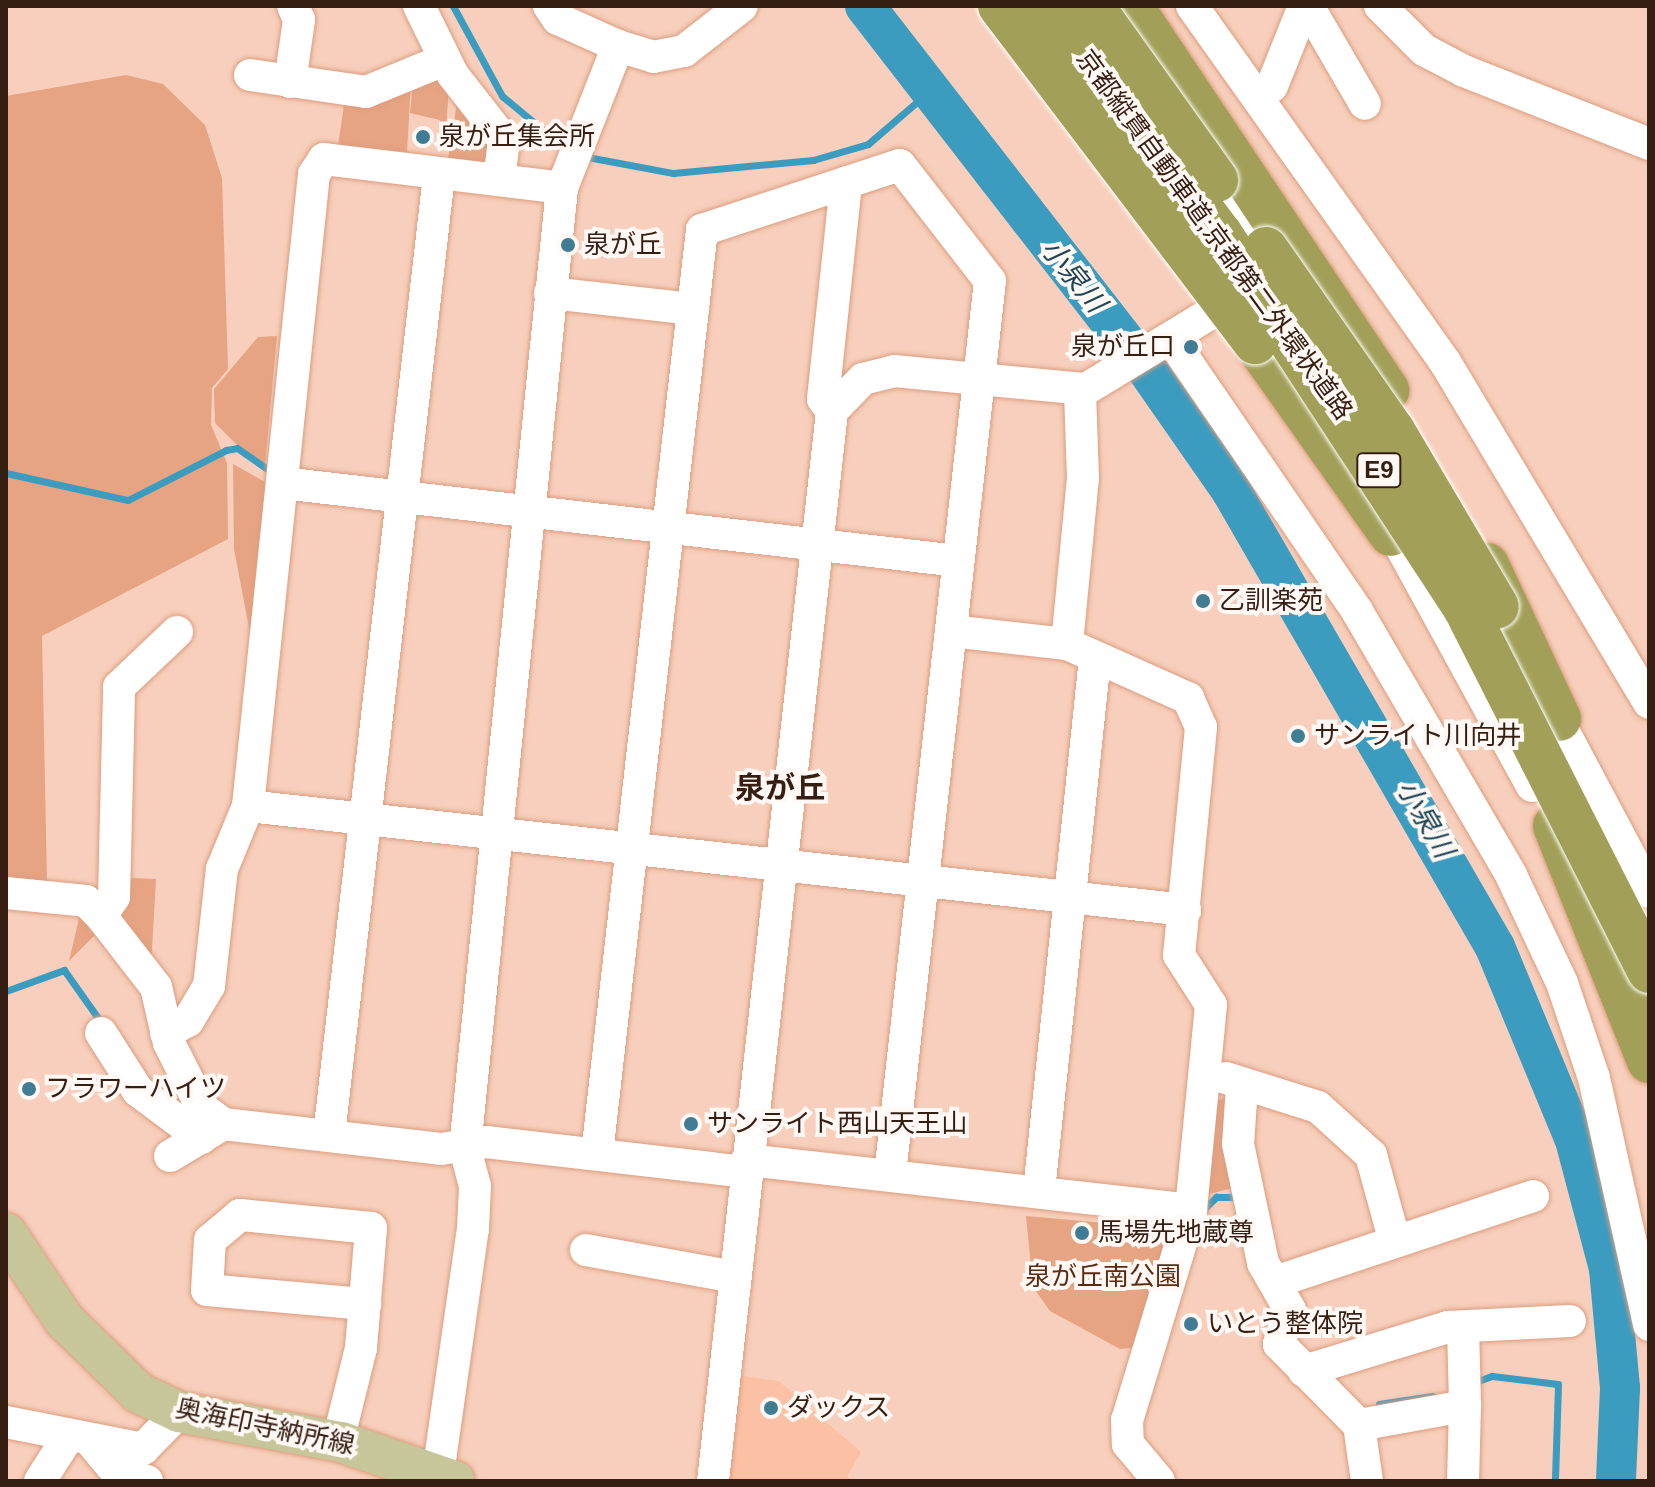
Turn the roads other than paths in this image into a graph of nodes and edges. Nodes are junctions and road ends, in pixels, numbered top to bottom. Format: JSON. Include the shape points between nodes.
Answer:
{"nodes":[{"id":1,"x":293,"y":6,"type":"edge"},
{"id":2,"x":419,"y":6,"type":"edge"},
{"id":3,"x":549,"y":6,"type":"edge"},
{"id":4,"x":742,"y":6,"type":"edge"},
{"id":5,"x":1000,"y":6,"type":"edge"},
{"id":6,"x":1049,"y":6,"type":"edge"},
{"id":7,"x":1092,"y":6,"type":"edge"},
{"id":8,"x":1129,"y":6,"type":"edge"},
{"id":9,"x":1192,"y":6,"type":"edge"},
{"id":10,"x":1306,"y":6,"type":"edge"},
{"id":11,"x":1380,"y":6,"type":"edge"},
{"id":12,"x":618,"y":46,"type":"junction"},
{"id":13,"x":444,"y":60,"type":"junction"},
{"id":14,"x":250,"y":75,"type":"dead end"},
{"id":15,"x":290,"y":82,"type":"junction"},
{"id":16,"x":1259,"y":96,"type":"junction"},
{"id":17,"x":1365,"y":104,"type":"dead end"},
{"id":18,"x":1649,"y":144,"type":"edge"},
{"id":19,"x":439,"y":175,"type":"junction"},
{"id":20,"x":565,"y":177,"type":"junction"},
{"id":21,"x":499,"y":179,"type":"junction"},
{"id":22,"x":846,"y":182,"type":"junction"},
{"id":23,"x":1271,"y":275,"type":"junction"},
{"id":24,"x":550,"y":293,"type":"junction"},
{"id":25,"x":693,"y":309,"type":"junction"},
{"id":26,"x":1298,"y":326,"type":"junction"},
{"id":27,"x":1169,"y":341,"type":"junction"},
{"id":28,"x":979,"y":380,"type":"junction"},
{"id":29,"x":1089,"y":386,"type":"junction"},
{"id":30,"x":832,"y":411,"type":"junction"},
{"id":31,"x":282,"y":483,"type":"junction"},
{"id":32,"x":402,"y":497,"type":"junction"},
{"id":33,"x":528,"y":512,"type":"junction"},
{"id":34,"x":668,"y":528,"type":"junction"},
{"id":35,"x":1395,"y":540,"type":"junction"},
{"id":36,"x":813,"y":545,"type":"junction"},
{"id":37,"x":958,"y":561,"type":"junction"},
{"id":38,"x":951,"y":631,"type":"junction"},
{"id":39,"x":177,"y":632,"type":"dead end"},
{"id":40,"x":1081,"y":651,"type":"junction"},
{"id":41,"x":1649,"y":703,"type":"edge"},
{"id":42,"x":1559,"y":719,"type":"junction"},
{"id":43,"x":248,"y":806,"type":"junction"},
{"id":44,"x":365,"y":819,"type":"junction"},
{"id":45,"x":1555,"y":826,"type":"junction"},
{"id":46,"x":497,"y":833,"type":"junction"},
{"id":47,"x":632,"y":848,"type":"junction"},
{"id":48,"x":779,"y":865,"type":"junction"},
{"id":49,"x":923,"y":881,"type":"junction"},
{"id":50,"x":1647,"y":887,"type":"edge"},
{"id":51,"x":6,"y":893,"type":"edge"},
{"id":52,"x":1070,"y":897,"type":"junction"},
{"id":53,"x":1185,"y":910,"type":"junction"},
{"id":54,"x":101,"y":916,"type":"junction"},
{"id":55,"x":1644,"y":970,"type":"edge"},
{"id":56,"x":1649,"y":1016,"type":"edge"},
{"id":57,"x":101,"y":1033,"type":"dead end"},
{"id":58,"x":166,"y":1033,"type":"junction"},
{"id":59,"x":1649,"y":1061,"type":"edge"},
{"id":60,"x":1205,"y":1067,"type":"junction"},
{"id":61,"x":1242,"y":1086,"type":"junction"},
{"id":62,"x":212,"y":1131,"type":"junction"},
{"id":63,"x":329,"y":1135,"type":"junction"},
{"id":64,"x":597,"y":1154,"type":"junction"},
{"id":65,"x":170,"y":1156,"type":"dead end"},
{"id":66,"x":468,"y":1158,"type":"junction"},
{"id":67,"x":747,"y":1166,"type":"junction"},
{"id":68,"x":890,"y":1174,"type":"junction"},
{"id":69,"x":1039,"y":1191,"type":"junction"},
{"id":70,"x":1533,"y":1196,"type":"dead end"},
{"id":71,"x":1191,"y":1210,"type":"junction"},
{"id":72,"x":6,"y":1233,"type":"edge"},
{"id":73,"x":1395,"y":1242,"type":"junction"},
{"id":74,"x":586,"y":1250,"type":"dead end"},
{"id":75,"x":735,"y":1277,"type":"junction"},
{"id":76,"x":1275,"y":1282,"type":"junction"},
{"id":77,"x":365,"y":1304,"type":"junction"},
{"id":78,"x":1570,"y":1321,"type":"dead end"},
{"id":79,"x":1649,"y":1325,"type":"edge"},
{"id":80,"x":1463,"y":1327,"type":"junction"},
{"id":81,"x":1304,"y":1371,"type":"junction"},
{"id":82,"x":1465,"y":1406,"type":"junction"},
{"id":83,"x":179,"y":1412,"type":"junction"},
{"id":84,"x":6,"y":1422,"type":"edge"},
{"id":85,"x":1359,"y":1425,"type":"junction"},
{"id":86,"x":80,"y":1440,"type":"junction"},
{"id":87,"x":338,"y":1441,"type":"junction"},
{"id":88,"x":446,"y":1478,"type":"edge"},
{"id":89,"x":40,"y":1481,"type":"edge"},
{"id":90,"x":147,"y":1481,"type":"edge"},
{"id":91,"x":713,"y":1481,"type":"edge"},
{"id":92,"x":1159,"y":1481,"type":"edge"},
{"id":93,"x":1367,"y":1481,"type":"edge"},
{"id":94,"x":1463,"y":1481,"type":"edge"}],
"edges":[{"from":1,"to":15,"type":"street","via":[[299,20]]},
{"from":2,"to":13,"type":"street"},
{"from":3,"to":12,"type":"street","via":[[558,19]]},
{"from":4,"to":12,"type":"street","via":[[684,51],[653,57]]},
{"from":5,"to":35,"type":"highway","bridge":true,"via":[[1255,342]]},
{"from":6,"to":55,"type":"highway","name":"京都縦貫自動車道;京都第二外環状道路","number":"E9","bridge":true,"via":[[1221,235],[1418,533],[1526,717]]},
{"from":7,"to":50,"type":"highway","name":"京都縦貫自動車道;京都第二外環状道路","number":"E9","bridge":true,"via":[[1393,431],[1581,758]]},
{"from":8,"to":23,"type":"street"},
{"from":8,"to":42,"type":"highway","via":[[1351,332],[1461,513]]},
{"from":9,"to":16,"type":"street"},
{"from":10,"to":16,"type":"street","via":[[1272,86]]},
{"from":10,"to":17,"type":"street"},
{"from":11,"to":18,"type":"street","via":[[1424,50],[1464,71]]},
{"from":12,"to":20,"type":"street"},
{"from":13,"to":15,"type":"street","via":[[366,92]]},
{"from":13,"to":21,"type":"street","via":[[504,140]]},
{"from":14,"to":15,"type":"street"},
{"from":16,"to":41,"type":"street","via":[[1517,472]]},
{"from":19,"to":21,"type":"street"},
{"from":19,"to":31,"type":"street","via":[[324,159],[314,174]]},
{"from":19,"to":32,"type":"street"},
{"from":20,"to":21,"type":"street"},
{"from":20,"to":24,"type":"street"},
{"from":22,"to":25,"type":"street","via":[[702,230]]},
{"from":22,"to":28,"type":"street","via":[[900,165],[990,281]]},
{"from":22,"to":30,"type":"street","via":[[823,399]]},
{"from":23,"to":26,"type":"street"},
{"from":23,"to":27,"type":"street"},
{"from":24,"to":25,"type":"street"},
{"from":24,"to":33,"type":"street"},
{"from":25,"to":34,"type":"street"},
{"from":26,"to":35,"type":"street"},
{"from":26,"to":42,"type":"street"},
{"from":27,"to":29,"type":"street"},
{"from":27,"to":79,"type":"street","via":[[1357,611],[1511,875],[1562,983],[1594,1078]]},
{"from":28,"to":29,"type":"street"},
{"from":28,"to":30,"type":"street","via":[[894,371],[863,379]]},
{"from":28,"to":37,"type":"street"},
{"from":29,"to":40,"type":"street"},
{"from":30,"to":36,"type":"street"},
{"from":31,"to":32,"type":"street"},
{"from":31,"to":43,"type":"street"},
{"from":32,"to":33,"type":"street"},
{"from":32,"to":44,"type":"street"},
{"from":33,"to":34,"type":"street"},
{"from":33,"to":46,"type":"street"},
{"from":34,"to":36,"type":"street"},
{"from":34,"to":47,"type":"street"},
{"from":35,"to":45,"type":"street"},
{"from":36,"to":37,"type":"street"},
{"from":36,"to":48,"type":"street"},
{"from":37,"to":38,"type":"street"},
{"from":38,"to":40,"type":"street"},
{"from":38,"to":49,"type":"street"},
{"from":39,"to":54,"type":"street","via":[[119,687],[114,897]]},
{"from":40,"to":52,"type":"street"},
{"from":40,"to":53,"type":"street","via":[[1188,698],[1201,727]]},
{"from":42,"to":50,"type":"street"},
{"from":43,"to":44,"type":"street"},
{"from":43,"to":58,"type":"street","via":[[222,869],[209,986],[188,1021]]},
{"from":44,"to":46,"type":"street"},
{"from":44,"to":63,"type":"street"},
{"from":45,"to":55,"type":"street"},
{"from":45,"to":59,"type":"highway"},
{"from":46,"to":47,"type":"street"},
{"from":46,"to":66,"type":"street"},
{"from":47,"to":48,"type":"street"},
{"from":47,"to":64,"type":"street"},
{"from":48,"to":49,"type":"street"},
{"from":48,"to":67,"type":"street"},
{"from":49,"to":52,"type":"street"},
{"from":49,"to":68,"type":"street"},
{"from":51,"to":54,"type":"street","via":[[86,901]]},
{"from":52,"to":53,"type":"street"},
{"from":52,"to":69,"type":"street"},
{"from":53,"to":60,"type":"street","via":[[1179,955],[1211,1005]]},
{"from":54,"to":58,"type":"street","via":[[156,987]]},
{"from":55,"to":56,"type":"main road"},
{"from":57,"to":62,"type":"street","via":[[138,1091]]},
{"from":58,"to":62,"type":"street"},
{"from":60,"to":61,"type":"street"},
{"from":60,"to":71,"type":"street"},
{"from":61,"to":73,"type":"street","via":[[1318,1107],[1371,1155]]},
{"from":61,"to":76,"type":"street","via":[[1238,1144],[1263,1263]]},
{"from":62,"to":63,"type":"street"},
{"from":62,"to":65,"type":"street"},
{"from":63,"to":66,"type":"street"},
{"from":64,"to":66,"type":"street","via":[[486,1142]]},
{"from":64,"to":67,"type":"street"},
{"from":66,"to":88,"type":"street","via":[[473,1229]]},
{"from":67,"to":68,"type":"street"},
{"from":67,"to":75,"type":"street"},
{"from":68,"to":69,"type":"street"},
{"from":69,"to":71,"type":"street"},
{"from":70,"to":73,"type":"street"},
{"from":71,"to":92,"type":"street","via":[[1127,1420],[1128,1444]]},
{"from":72,"to":83,"type":"main road","name":"奥海印寺納所線","via":[[65,1321],[111,1372]]},
{"from":73,"to":76,"type":"street"},
{"from":74,"to":75,"type":"street"},
{"from":75,"to":91,"type":"street"},
{"from":76,"to":81,"type":"street","via":[[1290,1310],[1279,1344]]},
{"from":77,"to":77,"type":"street","via":[[371,1228],[240,1215],[210,1240],[207,1290]]},
{"from":77,"to":87,"type":"street"},
{"from":78,"to":80,"type":"street"},
{"from":80,"to":81,"type":"street"},
{"from":80,"to":82,"type":"street"},
{"from":81,"to":85,"type":"street"},
{"from":82,"to":85,"type":"street"},
{"from":82,"to":94,"type":"street"},
{"from":83,"to":86,"type":"street","via":[[143,1449]]},
{"from":83,"to":87,"type":"main road","name":"奥海印寺納所線"},
{"from":84,"to":86,"type":"street"},
{"from":85,"to":93,"type":"street"},
{"from":86,"to":89,"type":"street"},
{"from":86,"to":90,"type":"street","via":[[115,1470]]},
{"from":87,"to":88,"type":"main road","name":"奥海印寺納所線"}]}
